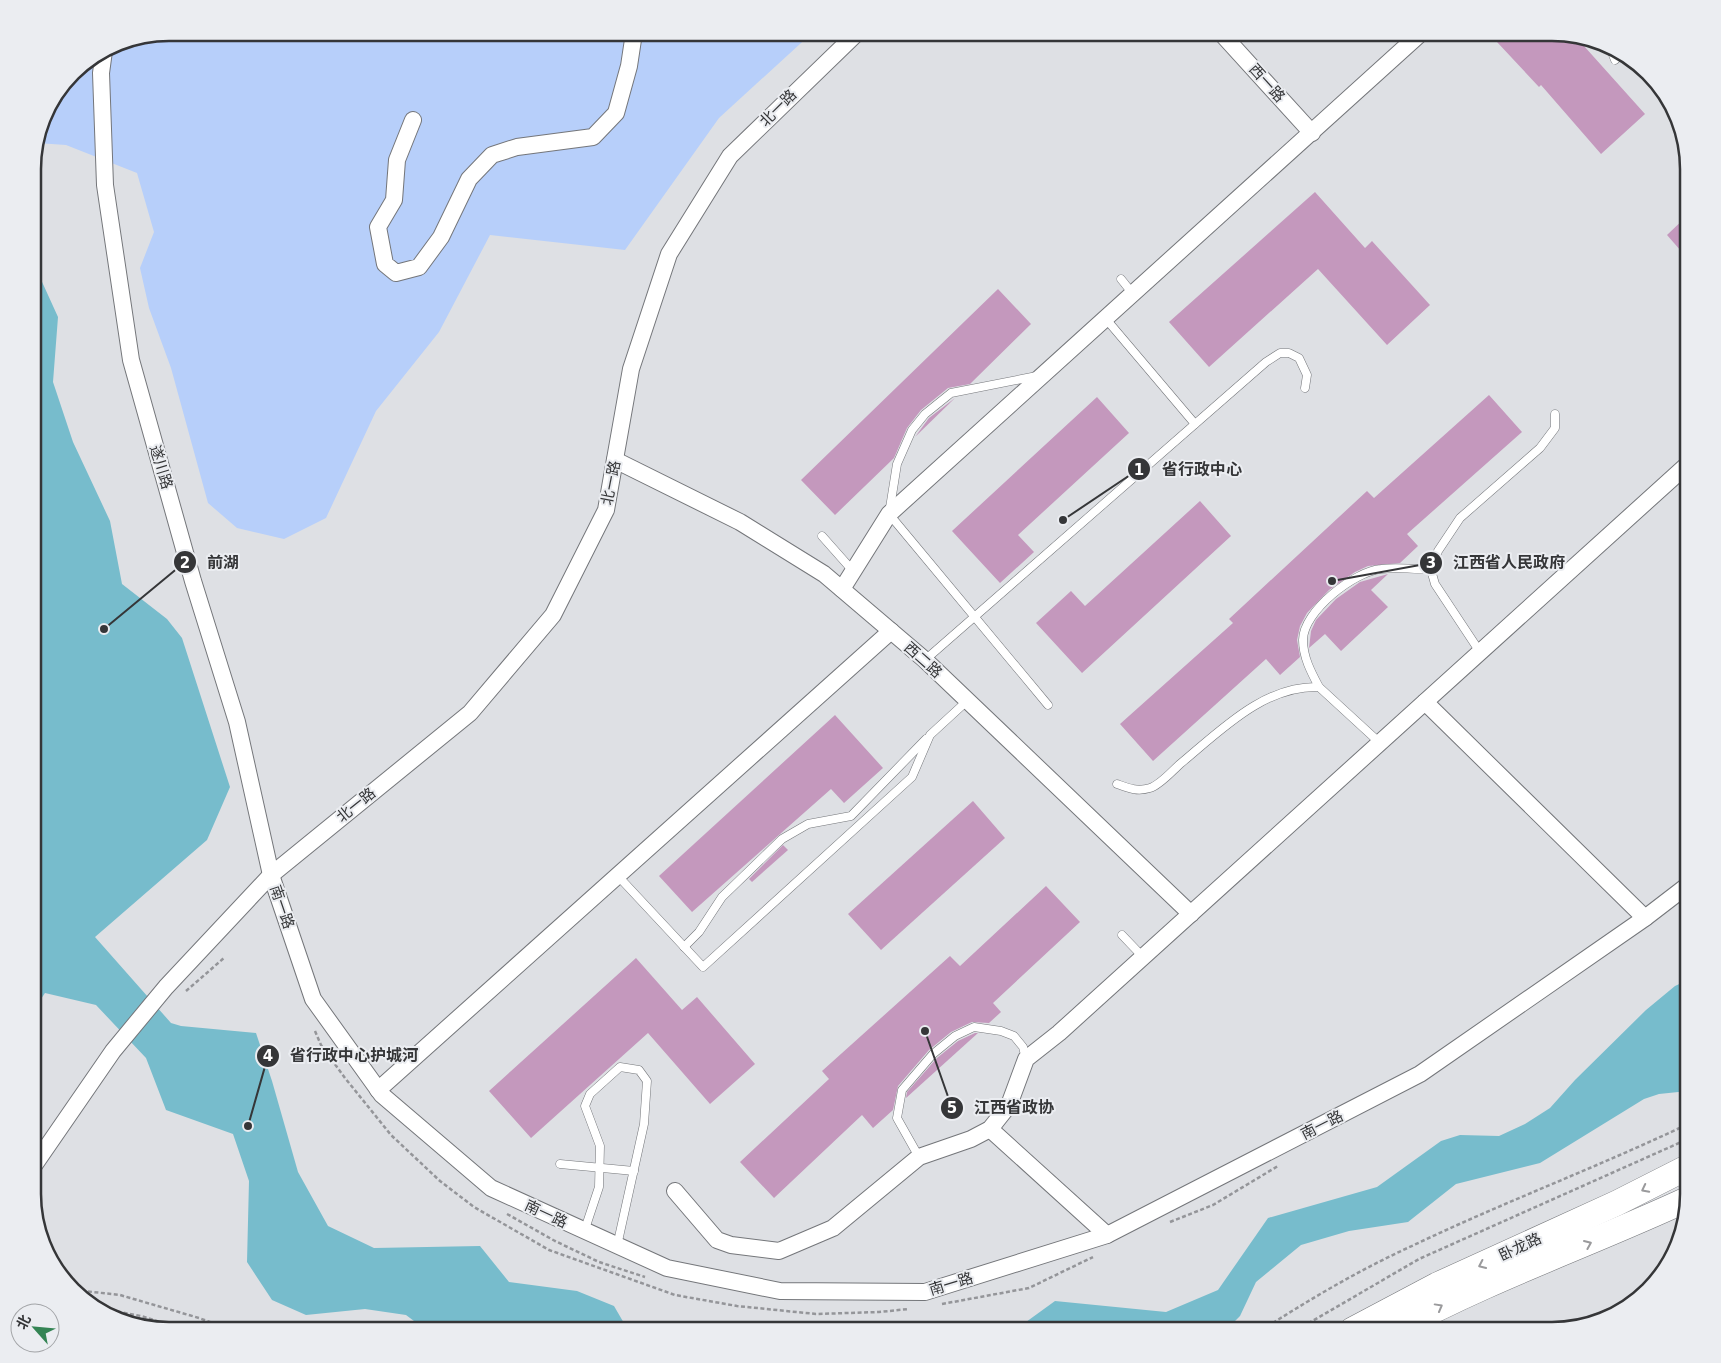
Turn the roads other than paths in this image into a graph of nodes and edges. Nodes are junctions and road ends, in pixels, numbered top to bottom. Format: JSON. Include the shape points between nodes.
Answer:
{"nodes":[{"id":1,"x":633,"y":41,"type":"edge"},
{"id":2,"x":848,"y":41,"type":"edge"},
{"id":3,"x":1229,"y":41,"type":"edge"},
{"id":4,"x":1411,"y":41,"type":"edge"},
{"id":5,"x":103,"y":60,"type":"edge"},
{"id":6,"x":413,"y":120,"type":"dead end"},
{"id":7,"x":1312,"y":133,"type":"junction"},
{"id":8,"x":1121,"y":279,"type":"dead end"},
{"id":9,"x":1133,"y":294,"type":"junction"},
{"id":10,"x":1106,"y":319,"type":"junction"},
{"id":11,"x":1044,"y":375,"type":"junction"},
{"id":12,"x":1305,"y":388,"type":"dead end"},
{"id":13,"x":1555,"y":414,"type":"dead end"},
{"id":14,"x":1195,"y":424,"type":"junction"},
{"id":15,"x":615,"y":460,"type":"junction"},
{"id":16,"x":1680,"y":471,"type":"edge"},
{"id":17,"x":889,"y":514,"type":"junction"},
{"id":18,"x":822,"y":536,"type":"dead end"},
{"id":19,"x":1431,"y":570,"type":"junction"},
{"id":20,"x":853,"y":571,"type":"junction"},
{"id":21,"x":842,"y":589,"type":"junction"},
{"id":22,"x":974,"y":617,"type":"junction"},
{"id":23,"x":891,"y":631,"type":"junction"},
{"id":24,"x":1480,"y":652,"type":"junction"},
{"id":25,"x":925,"y":660,"type":"junction"},
{"id":26,"x":1319,"y":687,"type":"junction"},
{"id":27,"x":967,"y":701,"type":"junction"},
{"id":28,"x":1426,"y":702,"type":"junction"},
{"id":29,"x":1048,"y":705,"type":"dead end"},
{"id":30,"x":930,"y":735,"type":"junction"},
{"id":31,"x":1380,"y":743,"type":"junction"},
{"id":32,"x":1116,"y":784,"type":"dead end"},
{"id":33,"x":271,"y":875,"type":"junction"},
{"id":34,"x":618,"y":876,"type":"junction"},
{"id":35,"x":1680,"y":891,"type":"edge"},
{"id":36,"x":1191,"y":914,"type":"junction"},
{"id":37,"x":1645,"y":918,"type":"junction"},
{"id":38,"x":1122,"y":935,"type":"dead end"},
{"id":39,"x":684,"y":947,"type":"junction"},
{"id":40,"x":1143,"y":957,"type":"junction"},
{"id":41,"x":1026,"y":1059,"type":"junction"},
{"id":42,"x":378,"y":1090,"type":"junction"},
{"id":43,"x":990,"y":1129,"type":"junction"},
{"id":44,"x":42,"y":1154,"type":"edge"},
{"id":45,"x":919,"y":1157,"type":"junction"},
{"id":46,"x":560,"y":1164,"type":"dead end"},
{"id":47,"x":599,"y":1168,"type":"junction"},
{"id":48,"x":634,"y":1171,"type":"junction"},
{"id":49,"x":1680,"y":1171,"type":"edge"},
{"id":50,"x":675,"y":1192,"type":"dead end"},
{"id":51,"x":1679,"y":1203,"type":"edge"},
{"id":52,"x":584,"y":1232,"type":"junction"},
{"id":53,"x":1107,"y":1235,"type":"junction"},
{"id":54,"x":617,"y":1246,"type":"junction"},
{"id":55,"x":1367,"y":1322,"type":"edge"},
{"id":56,"x":1411,"y":1322,"type":"edge"}],
"edges":[{"from":1,"to":6,"type":"street","via":[[616,113],[593,137],[517,147],[492,155],[470,179],[441,236],[419,267],[396,274],[385,264],[378,227],[394,200],[397,160]]},
{"from":2,"to":15,"type":"street","name":"北一路","via":[[730,156],[669,254],[631,369]]},
{"from":3,"to":7,"type":"street","name":"西一路"},
{"from":4,"to":7,"type":"street"},
{"from":5,"to":33,"type":"street","name":"遂川路","via":[[105,185],[131,360],[193,581],[237,722]]},
{"from":7,"to":9,"type":"street"},
{"from":8,"to":9,"type":"lane"},
{"from":9,"to":10,"type":"street"},
{"from":10,"to":11,"type":"street"},
{"from":10,"to":14,"type":"lane"},
{"from":11,"to":17,"type":"street"},
{"from":11,"to":17,"type":"lane","via":[[951,393],[925,414],[912,430],[897,464]]},
{"from":12,"to":14,"type":"lane","via":[[1308,375],[1299,358],[1280,353]]},
{"from":13,"to":19,"type":"lane","via":[[1555,428],[1540,448],[1460,518],[1438,552]]},
{"from":14,"to":22,"type":"lane"},
{"from":15,"to":21,"type":"street","name":"西二路","via":[[740,522],[824,574]]},
{"from":15,"to":33,"type":"street","name":"北一路","via":[[606,510],[553,615],[470,713]]},
{"from":16,"to":24,"type":"street"},
{"from":17,"to":20,"type":"street"},
{"from":17,"to":22,"type":"lane"},
{"from":18,"to":20,"type":"lane"},
{"from":19,"to":24,"type":"lane","via":[[1435,584]]},
{"from":19,"to":26,"type":"lane","via":[[1380,569],[1340,586],[1314,613],[1303,638],[1308,667]]},
{"from":20,"to":21,"type":"street"},
{"from":21,"to":23,"type":"street","name":"西二路"},
{"from":22,"to":25,"type":"lane"},
{"from":22,"to":29,"type":"lane"},
{"from":23,"to":25,"type":"street","name":"西二路"},
{"from":23,"to":34,"type":"street"},
{"from":24,"to":28,"type":"street"},
{"from":25,"to":27,"type":"street","name":"西二路"},
{"from":26,"to":31,"type":"lane"},
{"from":26,"to":32,"type":"lane","via":[[1284,691],[1260,703],[1221,730],[1152,788],[1134,790]]},
{"from":27,"to":30,"type":"lane"},
{"from":27,"to":36,"type":"street","name":"西二路"},
{"from":28,"to":31,"type":"street"},
{"from":28,"to":37,"type":"street"},
{"from":30,"to":39,"type":"lane","via":[[851,816],[808,824],[782,839],[722,897],[699,932]]},
{"from":30,"to":39,"type":"lane","via":[[912,777],[703,967]]},
{"from":31,"to":36,"type":"street"},
{"from":33,"to":42,"type":"street","name":"南一路","via":[[313,999]]},
{"from":33,"to":44,"type":"street","name":"北一路","via":[[166,987],[113,1050]]},
{"from":34,"to":39,"type":"lane"},
{"from":34,"to":42,"type":"street"},
{"from":35,"to":37,"type":"street","name":"南一路"},
{"from":36,"to":40,"type":"street"},
{"from":37,"to":53,"type":"street","name":"南一路","via":[[1420,1074]]},
{"from":38,"to":40,"type":"lane"},
{"from":40,"to":41,"type":"street"},
{"from":41,"to":43,"type":"street","via":[[1009,1104]]},
{"from":41,"to":45,"type":"lane","via":[[1014,1036],[974,1027],[955,1036],[933,1054],[902,1090],[897,1118]]},
{"from":42,"to":52,"type":"street","name":"南一路","via":[[491,1188]]},
{"from":43,"to":45,"type":"street"},
{"from":43,"to":53,"type":"street"},
{"from":45,"to":50,"type":"street","via":[[833,1228],[778,1251],[717,1240]]},
{"from":46,"to":47,"type":"lane"},
{"from":47,"to":48,"type":"lane"},
{"from":47,"to":48,"type":"lane","via":[[600,1146],[585,1106],[590,1094],[620,1067],[639,1070],[647,1081],[644,1124]]},
{"from":47,"to":52,"type":"lane","via":[[599,1187]]},
{"from":48,"to":54,"type":"lane"},
{"from":49,"to":55,"type":"main road","name":"卧龙路","one_way":true,"via":[[1437,1285]]},
{"from":56,"to":51,"type":"main road","name":"卧龙路","one_way":true,"via":[[1450,1301]]},
{"from":52,"to":54,"type":"street","name":"南一路"},
{"from":53,"to":54,"type":"street","name":"南一路","via":[[925,1292],[780,1291],[667,1268]]}]}
